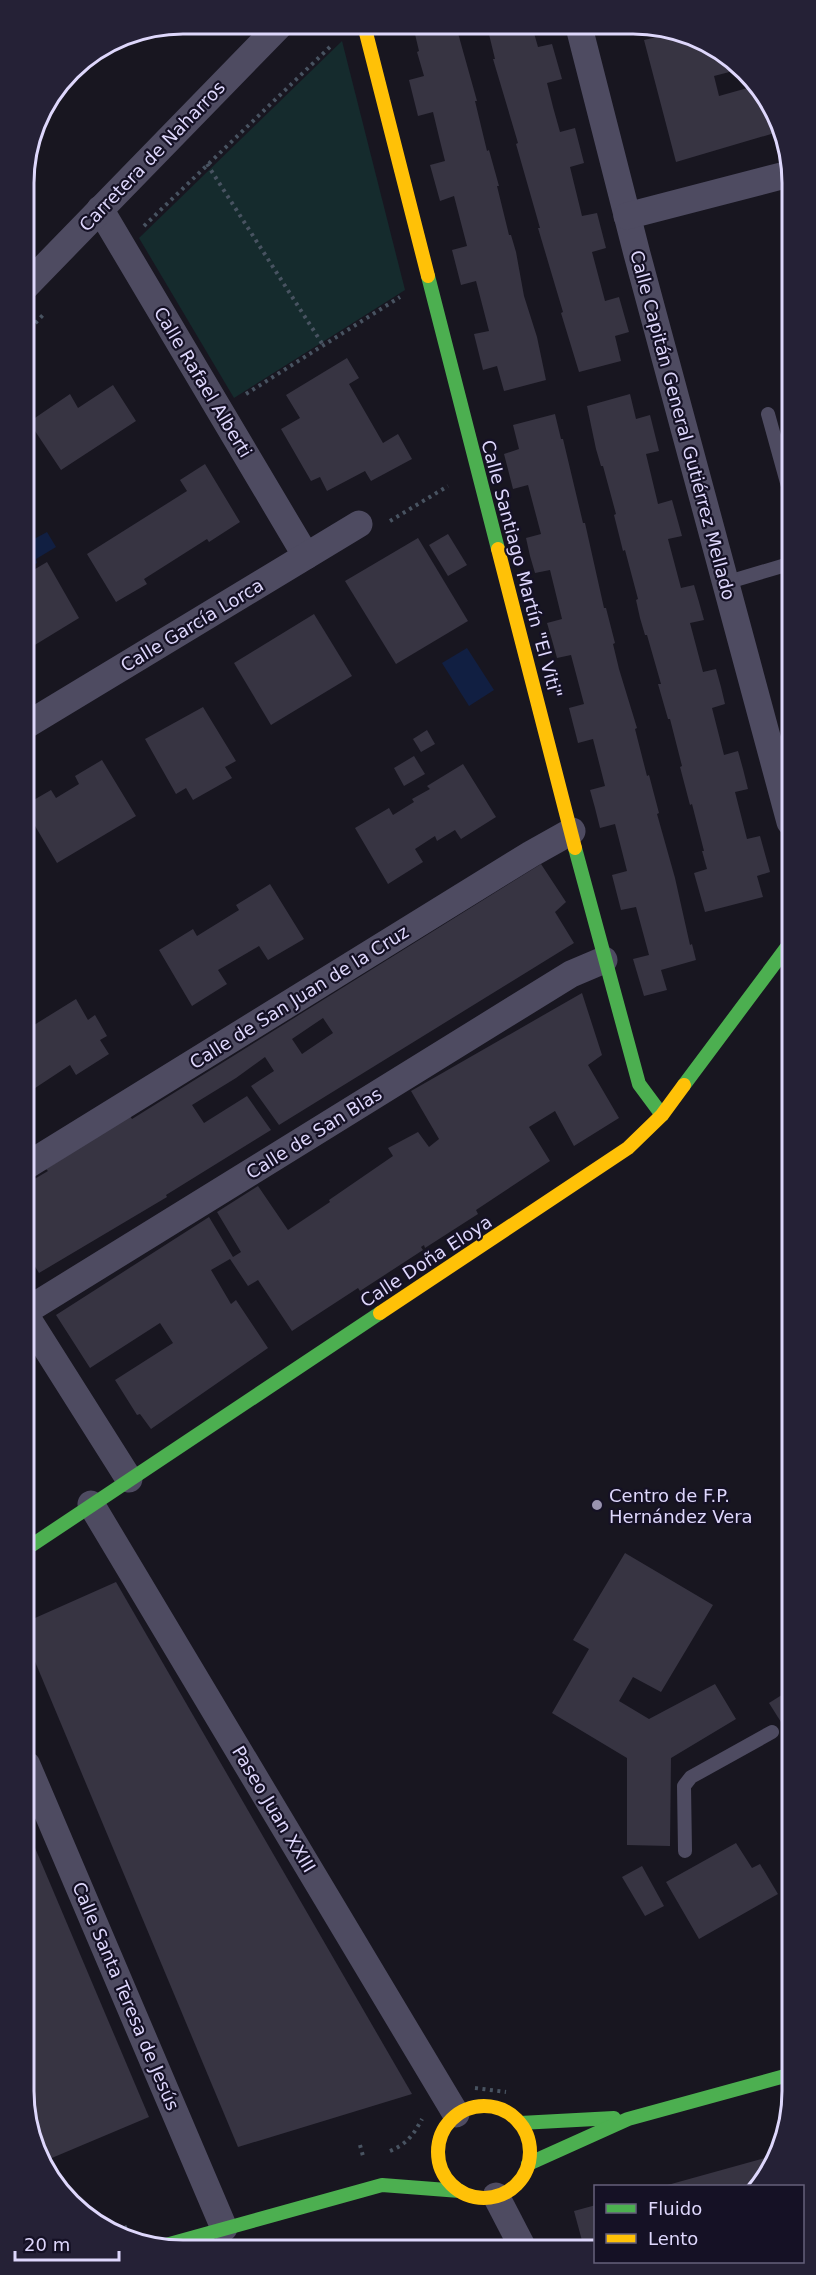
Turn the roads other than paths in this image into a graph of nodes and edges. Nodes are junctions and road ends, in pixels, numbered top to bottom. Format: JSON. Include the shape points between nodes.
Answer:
{"nodes":[{"id":1,"x":581,"y":34,"type":"edge"},
{"id":2,"x":270,"y":35,"type":"edge"},
{"id":3,"x":366,"y":35,"type":"edge"},
{"id":4,"x":781,"y":176,"type":"edge"},
{"id":5,"x":100,"y":209,"type":"junction"},
{"id":6,"x":627,"y":216,"type":"junction"},
{"id":7,"x":35,"y":277,"type":"edge"},
{"id":8,"x":768,"y":414,"type":"dead end"},
{"id":9,"x":782,"y":464,"type":"edge"},
{"id":10,"x":359,"y":524,"type":"road end"},
{"id":11,"x":306,"y":556,"type":"junction"},
{"id":12,"x":782,"y":566,"type":"edge"},
{"id":13,"x":726,"y":583,"type":"junction"},
{"id":14,"x":35,"y":720,"type":"edge"},
{"id":15,"x":782,"y":791,"type":"edge"},
{"id":16,"x":572,"y":831,"type":"junction"},
{"id":17,"x":782,"y":954,"type":"edge"},
{"id":18,"x":604,"y":960,"type":"junction"},
{"id":19,"x":662,"y":1115,"type":"junction"},
{"id":20,"x":34,"y":1161,"type":"edge"},
{"id":21,"x":34,"y":1308,"type":"edge"},
{"id":22,"x":34,"y":1327,"type":"edge"},
{"id":23,"x":129,"y":1479,"type":"junction"},
{"id":24,"x":91,"y":1504,"type":"junction"},
{"id":25,"x":34,"y":1543,"type":"edge"},
{"id":26,"x":772,"y":1732,"type":"dead end"},
{"id":27,"x":34,"y":1782,"type":"edge"},
{"id":28,"x":685,"y":1851,"type":"dead end"},
{"id":29,"x":781,"y":2077,"type":"edge"},
{"id":30,"x":456,"y":2114,"type":"junction"},
{"id":31,"x":628,"y":2119,"type":"junction"},
{"id":32,"x":520,"y":2123,"type":"junction"},
{"id":33,"x":440,"y":2138,"type":"junction"},
{"id":34,"x":422,"y":2154,"type":"dead end"},
{"id":35,"x":528,"y":2164,"type":"junction"},
{"id":36,"x":398,"y":2173,"type":"dead end"},
{"id":37,"x":382,"y":2185,"type":"junction"},
{"id":38,"x":460,"y":2191,"type":"junction"},
{"id":39,"x":496,"y":2196,"type":"junction"},
{"id":40,"x":224,"y":2228,"type":"junction"},
{"id":41,"x":183,"y":2240,"type":"edge"},
{"id":42,"x":519,"y":2240,"type":"edge"}],
"edges":[{"from":1,"to":6,"type":"street","name":"Calle Capitán General Gutiérrez Mellado"},
{"from":2,"to":5,"type":"street","name":"Carretera de Naharros"},
{"from":3,"to":16,"type":"main road","name":"Calle Santiago Martín \"El Viti\""},
{"from":4,"to":6,"type":"street"},
{"from":5,"to":7,"type":"street","name":"Carretera de Naharros"},
{"from":5,"to":11,"type":"street","name":"Calle Rafael Alberti"},
{"from":6,"to":13,"type":"street","name":"Calle Capitán General Gutiérrez Mellado"},
{"from":8,"to":9,"type":"lane"},
{"from":10,"to":11,"type":"street","name":"Calle García Lorca"},
{"from":11,"to":14,"type":"street","name":"Calle García Lorca"},
{"from":12,"to":13,"type":"lane"},
{"from":13,"to":15,"type":"street","name":"Calle Capitán General Gutiérrez Mellado"},
{"from":16,"to":18,"type":"main road","name":"Calle Santiago Martín \"El Viti\""},
{"from":16,"to":20,"type":"street","name":"Calle de San Juan de la Cruz"},
{"from":17,"to":19,"type":"main road","name":"Calle Doña Eloya"},
{"from":18,"to":19,"type":"main road","name":"Calle Santiago Martín \"El Viti\"","via":[[639,1084]]},
{"from":18,"to":21,"type":"street","name":"Calle de San Blas","via":[[571,974]]},
{"from":19,"to":23,"type":"main road","name":"Calle Doña Eloya","via":[[628,1148]]},
{"from":22,"to":23,"type":"street"},
{"from":23,"to":24,"type":"main road","name":"Calle Doña Eloya"},
{"from":24,"to":25,"type":"main road","name":"Calle Doña Eloya"},
{"from":24,"to":30,"type":"street","name":"Paseo Juan XXIII"},
{"from":26,"to":28,"type":"lane","via":[[690,1778],[684,1786]]},
{"from":27,"to":40,"type":"street","name":"Calle Santa Teresa de Jesús"},
{"from":29,"to":31,"type":"main road"},
{"from":30,"to":32,"type":"main road","via":[[490,2106],[507,2111]]},
{"from":30,"to":33,"type":"main road"},
{"from":31,"to":32,"type":"main road"},
{"from":31,"to":35,"type":"main road"},
{"from":32,"to":35,"type":"main road","via":[[529,2143]]},
{"from":33,"to":34,"type":"main road"},
{"from":33,"to":38,"type":"main road","via":[[441,2168],[448,2182]]},
{"from":35,"to":39,"type":"main road","via":[[510,2189]]},
{"from":36,"to":37,"type":"main road"},
{"from":37,"to":38,"type":"main road"},
{"from":37,"to":40,"type":"main road"},
{"from":38,"to":39,"type":"main road","via":[[478,2197]]},
{"from":39,"to":42,"type":"street"},
{"from":40,"to":41,"type":"main road"}]}
